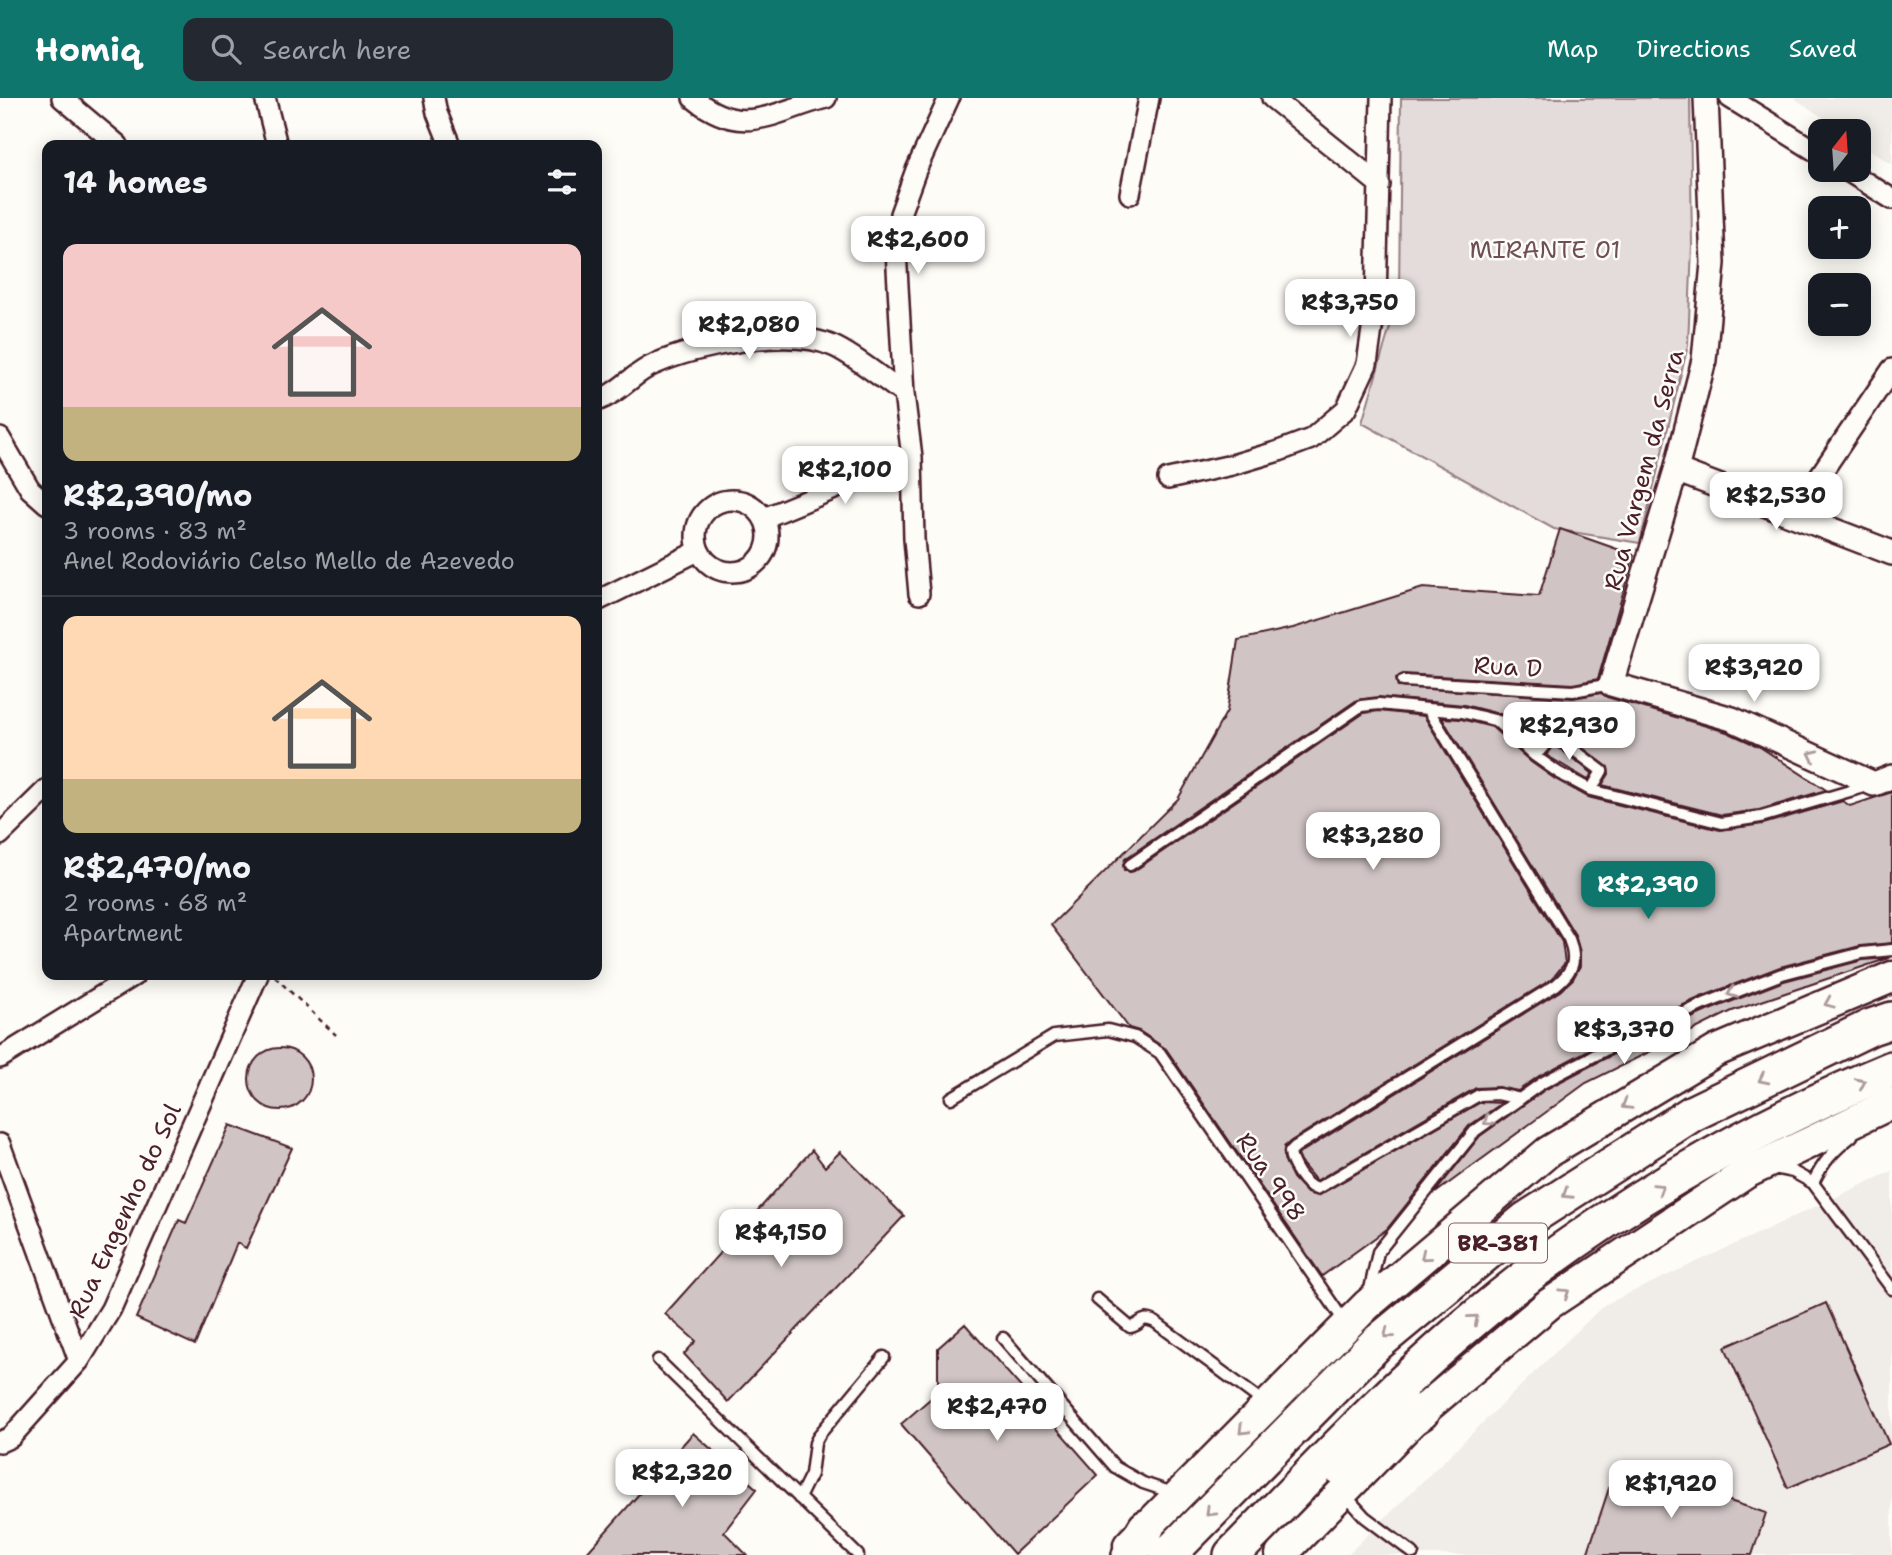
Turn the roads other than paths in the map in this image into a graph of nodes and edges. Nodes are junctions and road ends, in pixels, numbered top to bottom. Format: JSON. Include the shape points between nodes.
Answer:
{"nodes":[{"id":1,"x":62,"y":98,"type":"edge"},
{"id":2,"x":265,"y":98,"type":"edge"},
{"id":3,"x":434,"y":98,"type":"edge"},
{"id":4,"x":693,"y":98,"type":"edge"},
{"id":5,"x":826,"y":98,"type":"edge"},
{"id":6,"x":949,"y":98,"type":"edge"},
{"id":7,"x":1149,"y":98,"type":"edge"},
{"id":8,"x":1272,"y":98,"type":"edge"},
{"id":9,"x":1381,"y":98,"type":"edge"},
{"id":10,"x":1706,"y":98,"type":"edge"},
{"id":11,"x":1730,"y":98,"type":"edge"},
{"id":12,"x":89,"y":123,"type":"junction"},
{"id":13,"x":90,"y":140,"type":"edge"},
{"id":14,"x":111,"y":140,"type":"edge"},
{"id":15,"x":276,"y":140,"type":"edge"},
{"id":16,"x":448,"y":140,"type":"edge"},
{"id":17,"x":1808,"y":147,"type":"edge"},
{"id":18,"x":1865,"y":182,"type":"edge"},
{"id":19,"x":1380,"y":185,"type":"junction"},
{"id":20,"x":1130,"y":194,"type":"dead end"},
{"id":21,"x":1892,"y":199,"type":"edge"},
{"id":22,"x":1892,"y":369,"type":"edge"},
{"id":23,"x":904,"y":394,"type":"junction"},
{"id":24,"x":602,"y":399,"type":"edge"},
{"id":25,"x":0,"y":438,"type":"edge"},
{"id":26,"x":912,"y":457,"type":"junction"},
{"id":27,"x":1676,"y":470,"type":"junction"},
{"id":28,"x":1168,"y":479,"type":"dead end"},
{"id":29,"x":42,"y":500,"type":"edge"},
{"id":30,"x":1793,"y":515,"type":"junction"},
{"id":31,"x":764,"y":518,"type":"junction"},
{"id":32,"x":698,"y":551,"type":"junction"},
{"id":33,"x":1892,"y":553,"type":"edge"},
{"id":34,"x":919,"y":594,"type":"dead end"},
{"id":35,"x":602,"y":599,"type":"edge"},
{"id":36,"x":1403,"y":681,"type":"dead end"},
{"id":37,"x":1611,"y":684,"type":"junction"},
{"id":38,"x":1428,"y":709,"type":"junction"},
{"id":39,"x":1494,"y":720,"type":"junction"},
{"id":40,"x":1554,"y":735,"type":"junction"},
{"id":41,"x":1535,"y":756,"type":"junction"},
{"id":42,"x":1883,"y":781,"type":"edge"},
{"id":43,"x":1591,"y":790,"type":"junction"},
{"id":44,"x":42,"y":794,"type":"edge"},
{"id":45,"x":0,"y":835,"type":"edge"},
{"id":46,"x":1130,"y":865,"type":"dead end"},
{"id":47,"x":1892,"y":950,"type":"edge"},
{"id":48,"x":1892,"y":977,"type":"edge"},
{"id":49,"x":127,"y":980,"type":"edge"},
{"id":50,"x":256,"y":980,"type":"edge"},
{"id":51,"x":1892,"y":1020,"type":"edge"},
{"id":52,"x":0,"y":1058,"type":"edge"},
{"id":53,"x":1892,"y":1069,"type":"edge"},
{"id":54,"x":951,"y":1098,"type":"dead end"},
{"id":55,"x":1520,"y":1099,"type":"junction"},
{"id":56,"x":1892,"y":1103,"type":"edge"},
{"id":57,"x":1892,"y":1114,"type":"edge"},
{"id":58,"x":0,"y":1144,"type":"edge"},
{"id":59,"x":1746,"y":1173,"type":"junction"},
{"id":60,"x":1813,"y":1183,"type":"junction"},
{"id":61,"x":1892,"y":1289,"type":"edge"},
{"id":62,"x":1097,"y":1299,"type":"dead end"},
{"id":63,"x":1357,"y":1315,"type":"junction"},
{"id":64,"x":1003,"y":1338,"type":"dead end"},
{"id":65,"x":884,"y":1357,"type":"dead end"},
{"id":66,"x":658,"y":1360,"type":"dead end"},
{"id":67,"x":79,"y":1361,"type":"junction"},
{"id":68,"x":1267,"y":1405,"type":"junction"},
{"id":69,"x":1421,"y":1412,"type":"junction"},
{"id":70,"x":0,"y":1441,"type":"edge"},
{"id":71,"x":1343,"y":1493,"type":"junction"},
{"id":72,"x":1179,"y":1495,"type":"junction"},
{"id":73,"x":799,"y":1497,"type":"junction"},
{"id":74,"x":1264,"y":1523,"type":"junction"},
{"id":75,"x":1138,"y":1542,"type":"edge"},
{"id":76,"x":1413,"y":1553,"type":"edge"},
{"id":77,"x":858,"y":1555,"type":"edge"},
{"id":78,"x":1119,"y":1555,"type":"edge"},
{"id":79,"x":1168,"y":1555,"type":"edge"},
{"id":80,"x":1232,"y":1555,"type":"edge"},
{"id":81,"x":1281,"y":1555,"type":"edge"}],
"edges":[{"from":1,"to":12,"type":"street"},
{"from":2,"to":15,"type":"street"},
{"from":3,"to":16,"type":"street"},
{"from":4,"to":5,"type":"street","via":[[709,111],[750,122]]},
{"from":6,"to":23,"type":"street","via":[[900,214],[896,250]]},
{"from":7,"to":20,"type":"street"},
{"from":8,"to":19,"type":"street"},
{"from":9,"to":19,"type":"street"},
{"from":10,"to":27,"type":"street","name":"Rua Vargem da Serra","via":[[1713,263],[1704,360]]},
{"from":11,"to":17,"type":"street"},
{"from":12,"to":13,"type":"street"},
{"from":12,"to":14,"type":"street"},
{"from":18,"to":21,"type":"street"},
{"from":19,"to":28,"type":"street","via":[[1376,301],[1367,364],[1346,409],[1311,439],[1232,465]]},
{"from":22,"to":30,"type":"street"},
{"from":23,"to":24,"type":"street","via":[[834,346],[778,338],[707,348],[654,364]]},
{"from":23,"to":26,"type":"street"},
{"from":25,"to":29,"type":"street","via":[[30,489]]},
{"from":26,"to":31,"type":"street"},
{"from":26,"to":34,"type":"street"},
{"from":27,"to":30,"type":"street"},
{"from":27,"to":37,"type":"street","name":"Rua Vargem da Serra"},
{"from":30,"to":33,"type":"street"},
{"from":31,"to":32,"type":"street","via":[[744,502],[720,501],[700,517]]},
{"from":31,"to":32,"type":"street","via":[[768,542],[764,554],[744,570],[716,569]]},
{"from":32,"to":35,"type":"street"},
{"from":36,"to":37,"type":"lane","name":"Rua D","via":[[1573,691]]},
{"from":42,"to":37,"type":"street","one_way":true,"via":[[1732,719]]},
{"from":38,"to":39,"type":"lane"},
{"from":38,"to":46,"type":"lane","via":[[1362,706]]},
{"from":38,"to":55,"type":"lane","via":[[1569,939],[1575,954],[1571,969],[1556,985],[1295,1147],[1291,1159],[1308,1185],[1316,1189],[1479,1095]]},
{"from":39,"to":40,"type":"lane"},
{"from":39,"to":41,"type":"lane"},
{"from":40,"to":41,"type":"lane"},
{"from":40,"to":43,"type":"lane","via":[[1602,771]]},
{"from":41,"to":43,"type":"lane"},
{"from":42,"to":43,"type":"lane","via":[[1761,817],[1721,823]]},
{"from":44,"to":45,"type":"street"},
{"from":47,"to":55,"type":"lane","one_way":true,"via":[[1782,974],[1704,1004],[1622,1041]]},
{"from":48,"to":63,"type":"main road","one_way":true,"via":[[1716,1051],[1548,1152]]},
{"from":49,"to":52,"type":"street"},
{"from":50,"to":67,"type":"street","name":"Rua Engenho do Sol","via":[[111,1309]]},
{"from":51,"to":79,"type":"highway","number":"BR-381","one_way":true,"via":[[1693,1113],[1526,1220],[1376,1344]]},
{"from":74,"to":53,"type":"highway","number":"BR-381","one_way":true,"via":[[1410,1375],[1556,1255],[1719,1152]]},
{"from":54,"to":63,"type":"lane","name":"Rua 998","via":[[1054,1036],[1108,1030],[1135,1037],[1160,1053]]},
{"from":55,"to":63,"type":"lane","one_way":true,"via":[[1475,1131],[1378,1252]]},
{"from":56,"to":59,"type":"main road"},
{"from":57,"to":60,"type":"lane","via":[[1836,1149]]},
{"from":58,"to":67,"type":"street"},
{"from":59,"to":60,"type":"lane","via":[[1768,1167],[1793,1172]]},
{"from":69,"to":59,"type":"main road","one_way":true,"via":[[1549,1304]]},
{"from":60,"to":61,"type":"lane"},
{"from":62,"to":68,"type":"lane","via":[[1130,1327],[1142,1320],[1155,1322]]},
{"from":63,"to":68,"type":"main road"},
{"from":64,"to":72,"type":"lane","via":[[1115,1468]]},
{"from":65,"to":73,"type":"lane","via":[[815,1443],[811,1474]]},
{"from":66,"to":73,"type":"lane"},
{"from":67,"to":70,"type":"street","name":"Rua Engenho do Sol","via":[[11,1437]]},
{"from":68,"to":72,"type":"main road","one_way":true},
{"from":69,"to":71,"type":"main road"},
{"from":69,"to":74,"type":"highway","via":[[1345,1461]]},
{"from":71,"to":76,"type":"lane","via":[[1365,1517]]},
{"from":71,"to":81,"type":"main road"},
{"from":72,"to":75,"type":"main road"},
{"from":73,"to":77,"type":"lane"},
{"from":74,"to":80,"type":"highway","number":"BR-381"},
{"from":75,"to":78,"type":"main road"}]}
